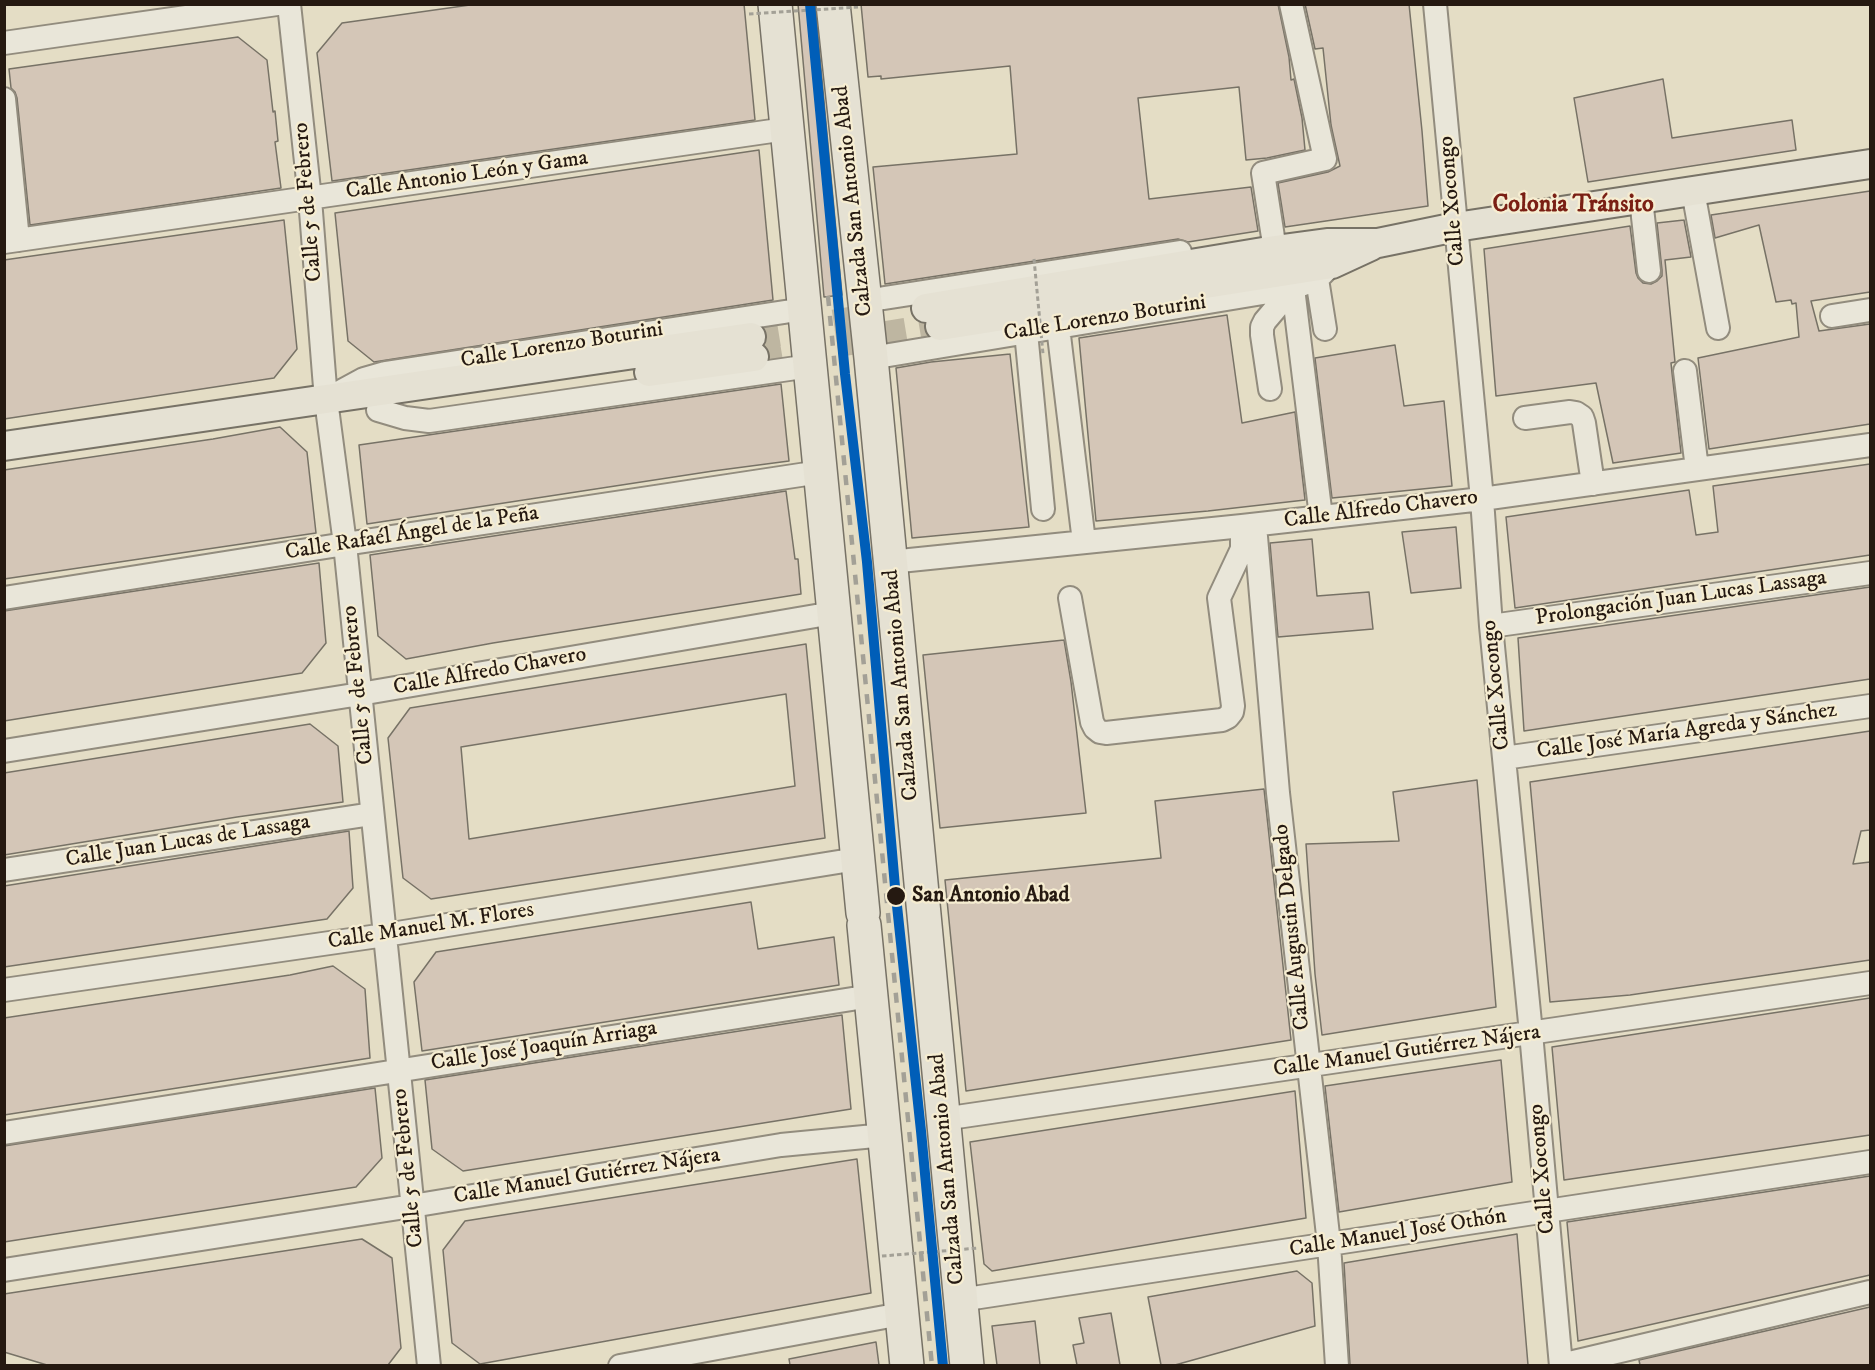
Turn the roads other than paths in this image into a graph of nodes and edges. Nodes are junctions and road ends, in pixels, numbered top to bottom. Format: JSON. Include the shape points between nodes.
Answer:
{"nodes":[{"id":1,"x":277,"y":4,"type":"edge"},
{"id":2,"x":289,"y":4,"type":"edge"},
{"id":3,"x":1291,"y":4,"type":"edge"},
{"id":4,"x":1435,"y":4,"type":"edge"},
{"id":5,"x":846,"y":6,"type":"edge"},
{"id":6,"x":762,"y":9,"type":"edge"},
{"id":7,"x":4,"y":43,"type":"edge"},
{"id":8,"x":4,"y":99,"type":"edge"},
{"id":9,"x":786,"y":129,"type":"junction"},
{"id":10,"x":1870,"y":164,"type":"edge"},
{"id":11,"x":1693,"y":191,"type":"junction"},
{"id":12,"x":310,"y":199,"type":"junction"},
{"id":13,"x":1641,"y":199,"type":"junction"},
{"id":14,"x":1455,"y":227,"type":"junction"},
{"id":15,"x":11,"y":241,"type":"edge"},
{"id":16,"x":1378,"y":243,"type":"junction"},
{"id":17,"x":1275,"y":250,"type":"junction"},
{"id":18,"x":1649,"y":271,"type":"dead end"},
{"id":19,"x":1324,"y":272,"type":"junction"},
{"id":20,"x":1293,"y":288,"type":"junction"},
{"id":21,"x":865,"y":301,"type":"junction"},
{"id":22,"x":804,"y":309,"type":"junction"},
{"id":23,"x":1870,"y":310,"type":"edge"},
{"id":24,"x":1832,"y":316,"type":"dead end"},
{"id":25,"x":1058,"y":327,"type":"junction"},
{"id":26,"x":1718,"y":328,"type":"dead end"},
{"id":27,"x":1325,"y":329,"type":"dead end"},
{"id":28,"x":1026,"y":332,"type":"junction"},
{"id":29,"x":871,"y":358,"type":"junction"},
{"id":30,"x":810,"y":366,"type":"junction"},
{"id":31,"x":1685,"y":371,"type":"dead end"},
{"id":32,"x":1270,"y":389,"type":"dead end"},
{"id":33,"x":326,"y":400,"type":"junction"},
{"id":34,"x":378,"y":410,"type":"junction"},
{"id":35,"x":1525,"y":418,"type":"dead end"},
{"id":36,"x":1870,"y":445,"type":"edge"},
{"id":37,"x":4,"y":446,"type":"edge"},
{"id":38,"x":1697,"y":469,"type":"junction"},
{"id":39,"x":820,"y":472,"type":"junction"},
{"id":40,"x":1593,"y":484,"type":"junction"},
{"id":41,"x":1482,"y":499,"type":"junction"},
{"id":42,"x":1042,"y":509,"type":"dead end"},
{"id":43,"x":1321,"y":517,"type":"junction"},
{"id":44,"x":1248,"y":525,"type":"junction"},
{"id":45,"x":1084,"y":542,"type":"junction"},
{"id":46,"x":345,"y":544,"type":"junction"},
{"id":47,"x":890,"y":562,"type":"junction"},
{"id":48,"x":1870,"y":573,"type":"edge"},
{"id":49,"x":4,"y":598,"type":"edge"},
{"id":50,"x":1070,"y":598,"type":"dead end"},
{"id":51,"x":833,"y":613,"type":"junction"},
{"id":52,"x":1491,"y":626,"type":"junction"},
{"id":53,"x":360,"y":694,"type":"junction"},
{"id":54,"x":1870,"y":706,"type":"edge"},
{"id":55,"x":4,"y":751,"type":"edge"},
{"id":56,"x":1504,"y":758,"type":"junction"},
{"id":57,"x":372,"y":814,"type":"junction"},
{"id":58,"x":857,"y":859,"type":"junction"},
{"id":59,"x":4,"y":870,"type":"edge"},
{"id":60,"x":385,"y":935,"type":"junction"},
{"id":61,"x":1870,"y":983,"type":"edge"},
{"id":62,"x":4,"y":990,"type":"edge"},
{"id":63,"x":871,"y":996,"type":"junction"},
{"id":64,"x":1531,"y":1033,"type":"junction"},
{"id":65,"x":1309,"y":1066,"type":"junction"},
{"id":66,"x":399,"y":1070,"type":"junction"},
{"id":67,"x":943,"y":1119,"type":"junction"},
{"id":68,"x":4,"y":1133,"type":"edge"},
{"id":69,"x":885,"y":1135,"type":"junction"},
{"id":70,"x":1870,"y":1162,"type":"edge"},
{"id":71,"x":412,"y":1206,"type":"junction"},
{"id":72,"x":1546,"y":1211,"type":"junction"},
{"id":73,"x":1329,"y":1244,"type":"junction"},
{"id":74,"x":4,"y":1270,"type":"edge"},
{"id":75,"x":1870,"y":1292,"type":"edge"},
{"id":76,"x":960,"y":1300,"type":"junction"},
{"id":77,"x":902,"y":1314,"type":"junction"},
{"id":78,"x":429,"y":1365,"type":"edge"},
{"id":79,"x":620,"y":1365,"type":"edge"},
{"id":80,"x":907,"y":1365,"type":"edge"},
{"id":81,"x":967,"y":1365,"type":"edge"},
{"id":82,"x":1338,"y":1365,"type":"edge"},
{"id":83,"x":1561,"y":1365,"type":"edge"}],
"edges":[{"from":1,"to":7,"type":"street"},
{"from":2,"to":12,"type":"street","name":"Calle 5 de Febrero"},
{"from":3,"to":17,"type":"street","via":[[1325,159],[1263,173]]},
{"from":4,"to":14,"type":"street","name":"Calle Xocongo"},
{"from":5,"to":21,"type":"highway","name":"Calzada San Antonio Abad"},
{"from":6,"to":9,"type":"highway"},
{"from":8,"to":15,"type":"street"},
{"from":9,"to":12,"type":"street","name":"Calle Antonio León y Gama"},
{"from":9,"to":22,"type":"highway"},
{"from":10,"to":11,"type":"main road","name":"Calle Lorenzo Boturini"},
{"from":11,"to":13,"type":"main road","name":"Calle Lorenzo Boturini"},
{"from":11,"to":26,"type":"street"},
{"from":12,"to":15,"type":"street","name":"Calle Antonio León y Gama"},
{"from":12,"to":33,"type":"street","name":"Calle 5 de Febrero"},
{"from":13,"to":14,"type":"main road","name":"Calle Lorenzo Boturini"},
{"from":13,"to":18,"type":"street"},
{"from":14,"to":16,"type":"main road","name":"Calle Lorenzo Boturini"},
{"from":14,"to":41,"type":"street","name":"Calle Xocongo"},
{"from":16,"to":17,"type":"main road","name":"Calle Lorenzo Boturini","via":[[1328,243]]},
{"from":16,"to":19,"type":"main road","name":"Calle Lorenzo Boturini"},
{"from":17,"to":19,"type":"main road","name":"Calle Lorenzo Boturini","via":[[928,318]]},
{"from":17,"to":21,"type":"street","name":"Calle Lorenzo Boturini","via":[[1261,243],[1241,243]]},
{"from":19,"to":20,"type":"street","name":"Calle Lorenzo Boturini"},
{"from":19,"to":27,"type":"street"},
{"from":20,"to":25,"type":"street","name":"Calle Lorenzo Boturini"},
{"from":20,"to":32,"type":"street","via":[[1262,327]]},
{"from":20,"to":43,"type":"street"},
{"from":21,"to":29,"type":"highway","name":"Calzada San Antonio Abad"},
{"from":22,"to":30,"type":"highway"},
{"from":22,"to":33,"type":"street","name":"Calle Lorenzo Boturini","via":[[385,373]]},
{"from":23,"to":24,"type":"street"},
{"from":25,"to":28,"type":"street","name":"Calle Lorenzo Boturini"},
{"from":25,"to":45,"type":"street"},
{"from":28,"to":29,"type":"street","name":"Calle Lorenzo Boturini"},
{"from":28,"to":42,"type":"street"},
{"from":29,"to":47,"type":"highway","name":"Calzada San Antonio Abad"},
{"from":30,"to":34,"type":"street","name":"Calle Lorenzo Boturini","via":[[429,421]]},
{"from":30,"to":39,"type":"highway"},
{"from":31,"to":38,"type":"street"},
{"from":33,"to":34,"type":"main road","name":"Calle Lorenzo Boturini"},
{"from":33,"to":34,"type":"main road","name":"Calle Lorenzo Boturini","via":[[752,347]]},
{"from":33,"to":37,"type":"main road","name":"Calle Lorenzo Boturini"},
{"from":33,"to":46,"type":"street","name":"Calle 5 de Febrero"},
{"from":35,"to":40,"type":"street","via":[[1570,412],[1582,417]]},
{"from":36,"to":38,"type":"street","name":"Calle Alfredo Chavero"},
{"from":38,"to":40,"type":"street","name":"Calle Alfredo Chavero"},
{"from":39,"to":46,"type":"street","name":"Calle Rafaél Ángel de la Peña"},
{"from":39,"to":51,"type":"highway"},
{"from":40,"to":41,"type":"street","name":"Calle Alfredo Chavero"},
{"from":41,"to":43,"type":"street","name":"Calle Alfredo Chavero"},
{"from":41,"to":52,"type":"street","name":"Calle Xocongo"},
{"from":43,"to":44,"type":"street","name":"Calle Alfredo Chavero"},
{"from":44,"to":45,"type":"street","name":"Calle Alfredo Chavero"},
{"from":44,"to":50,"type":"street","via":[[1242,549],[1219,598],[1233,706],[1228,717],[1100,732],[1092,722]]},
{"from":44,"to":65,"type":"street","name":"Calle Augustin Delgado"},
{"from":45,"to":47,"type":"street","name":"Calle Alfredo Chavero"},
{"from":46,"to":49,"type":"street","name":"Calle Rafaél Ángel de la Peña"},
{"from":46,"to":53,"type":"street","name":"Calle 5 de Febrero"},
{"from":47,"to":67,"type":"highway","name":"Calzada San Antonio Abad"},
{"from":48,"to":52,"type":"street","name":"Prolongación Juan Lucas Lassaga"},
{"from":51,"to":53,"type":"street","name":"Calle Alfredo Chavero"},
{"from":51,"to":58,"type":"highway"},
{"from":52,"to":56,"type":"street","name":"Calle Xocongo"},
{"from":53,"to":55,"type":"street","name":"Calle Alfredo Chavero"},
{"from":53,"to":57,"type":"street","name":"Calle 5 de Febrero"},
{"from":54,"to":56,"type":"street","name":"Calle José María Agreda y Sánchez"},
{"from":56,"to":64,"type":"street","name":"Calle Xocongo"},
{"from":57,"to":59,"type":"street","name":"Calle Juan Lucas de Lassaga"},
{"from":57,"to":60,"type":"street","name":"Calle 5 de Febrero"},
{"from":58,"to":60,"type":"street","name":"Calle Manuel M. Flores"},
{"from":58,"to":63,"type":"highway"},
{"from":60,"to":62,"type":"street","name":"Calle Manuel M. Flores"},
{"from":60,"to":66,"type":"street","name":"Calle 5 de Febrero"},
{"from":61,"to":64,"type":"street","name":"Calle Manuel Gutiérrez Nájera"},
{"from":63,"to":66,"type":"street","name":"Calle José Joaquín Arriaga"},
{"from":63,"to":69,"type":"highway"},
{"from":64,"to":65,"type":"street","name":"Calle Manuel Gutiérrez Nájera"},
{"from":64,"to":72,"type":"street","name":"Calle Xocongo"},
{"from":65,"to":67,"type":"street","name":"Calle Manuel Gutiérrez Nájera"},
{"from":65,"to":73,"type":"street","name":"Calle Augustin Delgado"},
{"from":66,"to":68,"type":"street","name":"Calle José Joaquín Arriaga"},
{"from":66,"to":71,"type":"street","name":"Calle 5 de Febrero"},
{"from":67,"to":76,"type":"highway","name":"Calzada San Antonio Abad"},
{"from":69,"to":71,"type":"street","name":"Calle Manuel Gutiérrez Nájera","via":[[781,1144]]},
{"from":69,"to":77,"type":"highway"},
{"from":70,"to":72,"type":"street","name":"Calle Manuel José Othón"},
{"from":71,"to":74,"type":"street","name":"Calle Manuel Gutiérrez Nájera"},
{"from":71,"to":78,"type":"street","name":"Calle 5 de Febrero"},
{"from":72,"to":73,"type":"street","name":"Calle Manuel José Othón"},
{"from":72,"to":83,"type":"street","name":"Calle Xocongo"},
{"from":73,"to":76,"type":"street","name":"Calle Manuel José Othón"},
{"from":73,"to":82,"type":"street","name":"Calle Augustin Delgado"},
{"from":75,"to":83,"type":"street"},
{"from":76,"to":81,"type":"highway","name":"Calzada San Antonio Abad"},
{"from":77,"to":79,"type":"street"},
{"from":77,"to":80,"type":"highway"}]}
